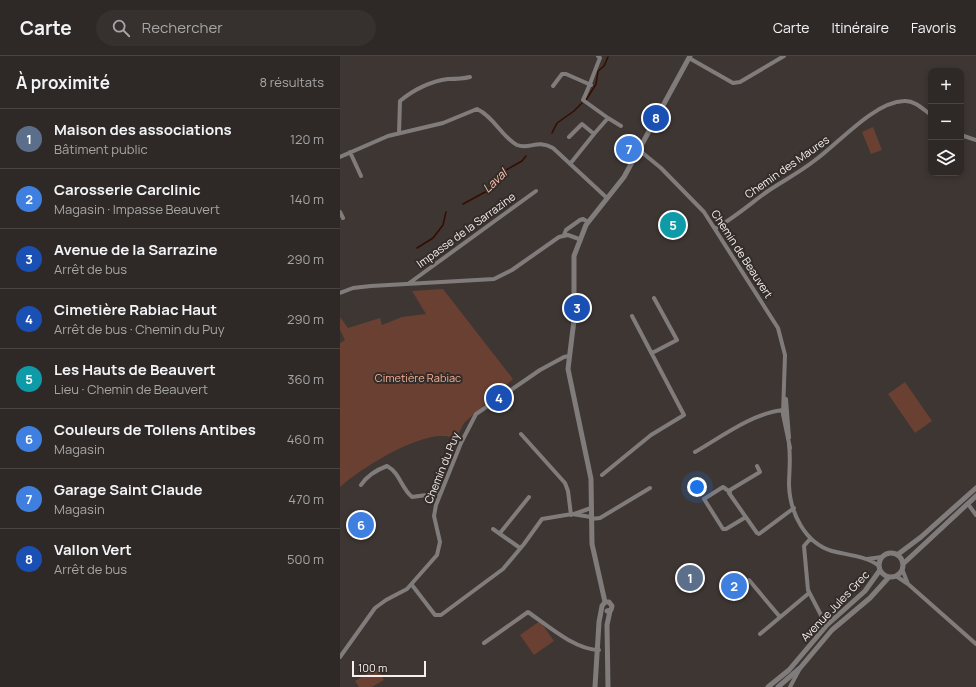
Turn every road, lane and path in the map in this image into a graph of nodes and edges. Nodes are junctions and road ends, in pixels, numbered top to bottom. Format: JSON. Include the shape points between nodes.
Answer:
{"nodes":[{"id":1,"x":598,"y":56,"type":"edge"},
{"id":2,"x":784,"y":56,"type":"edge"},
{"id":3,"x":690,"y":57,"type":"edge"},
{"id":4,"x":470,"y":77,"type":"dead end"},
{"id":5,"x":591,"y":85,"type":"junction"},
{"id":6,"x":553,"y":86,"type":"dead end"},
{"id":7,"x":928,"y":113,"type":"edge"},
{"id":8,"x":608,"y":118,"type":"junction"},
{"id":9,"x":620,"y":126,"type":"dead end"},
{"id":10,"x":399,"y":133,"type":"junction"},
{"id":11,"x":594,"y":134,"type":"junction"},
{"id":12,"x":964,"y":136,"type":"edge"},
{"id":13,"x":569,"y":137,"type":"dead end"},
{"id":14,"x":976,"y":140,"type":"edge"},
{"id":15,"x":639,"y":150,"type":"junction"},
{"id":16,"x":350,"y":152,"type":"junction"},
{"id":17,"x":340,"y":157,"type":"edge"},
{"id":18,"x":570,"y":164,"type":"junction"},
{"id":19,"x":362,"y":176,"type":"dead end"},
{"id":20,"x":536,"y":191,"type":"dead end"},
{"id":21,"x":607,"y":198,"type":"junction"},
{"id":22,"x":340,"y":212,"type":"edge"},
{"id":23,"x":343,"y":218,"type":"dead end"},
{"id":24,"x":588,"y":222,"type":"junction"},
{"id":25,"x":716,"y":228,"type":"junction"},
{"id":26,"x":564,"y":235,"type":"junction"},
{"id":27,"x":579,"y":239,"type":"junction"},
{"id":28,"x":407,"y":285,"type":"junction"},
{"id":29,"x":340,"y":293,"type":"edge"},
{"id":30,"x":654,"y":298,"type":"dead end"},
{"id":31,"x":632,"y":316,"type":"dead end"},
{"id":32,"x":652,"y":353,"type":"junction"},
{"id":33,"x":569,"y":356,"type":"junction"},
{"id":34,"x":556,"y":362,"type":"junction"},
{"id":35,"x":568,"y":363,"type":"junction"},
{"id":36,"x":785,"y":391,"type":"junction"},
{"id":37,"x":783,"y":410,"type":"junction"},
{"id":38,"x":521,"y":434,"type":"dead end"},
{"id":39,"x":790,"y":448,"type":"junction"},
{"id":40,"x":695,"y":452,"type":"dead end"},
{"id":41,"x":757,"y":466,"type":"dead end"},
{"id":42,"x":602,"y":475,"type":"dead end"},
{"id":43,"x":361,"y":485,"type":"dead end"},
{"id":44,"x":650,"y":488,"type":"dead end"},
{"id":45,"x":976,"y":488,"type":"edge"},
{"id":46,"x":730,"y":492,"type":"junction"},
{"id":47,"x":441,"y":494,"type":"junction"},
{"id":48,"x":976,"y":496,"type":"edge"},
{"id":49,"x":529,"y":497,"type":"dead end"},
{"id":50,"x":968,"y":504,"type":"junction"},
{"id":51,"x":592,"y":508,"type":"junction"},
{"id":52,"x":794,"y":508,"type":"junction"},
{"id":53,"x":571,"y":514,"type":"junction"},
{"id":54,"x":976,"y":515,"type":"edge"},
{"id":55,"x":746,"y":517,"type":"junction"},
{"id":56,"x":591,"y":518,"type":"junction"},
{"id":57,"x":493,"y":529,"type":"dead end"},
{"id":58,"x":500,"y":533,"type":"junction"},
{"id":59,"x":810,"y":539,"type":"junction"},
{"id":60,"x":520,"y":548,"type":"junction"},
{"id":61,"x":897,"y":555,"type":"junction"},
{"id":62,"x":882,"y":557,"type":"junction"},
{"id":63,"x":866,"y":559,"type":"junction"},
{"id":64,"x":902,"y":566,"type":"junction"},
{"id":65,"x":880,"y":568,"type":"junction"},
{"id":66,"x":896,"y":576,"type":"junction"},
{"id":67,"x":888,"y":577,"type":"junction"},
{"id":68,"x":749,"y":580,"type":"dead end"},
{"id":69,"x":908,"y":584,"type":"junction"},
{"id":70,"x":412,"y":585,"type":"junction"},
{"id":71,"x":809,"y":593,"type":"junction"},
{"id":72,"x":605,"y":602,"type":"junction"},
{"id":73,"x":602,"y":609,"type":"junction"},
{"id":74,"x":610,"y":611,"type":"junction"},
{"id":75,"x":780,"y":617,"type":"junction"},
{"id":76,"x":823,"y":619,"type":"dead end"},
{"id":77,"x":760,"y":634,"type":"dead end"},
{"id":78,"x":484,"y":643,"type":"dead end"},
{"id":79,"x":976,"y":644,"type":"edge"},
{"id":80,"x":598,"y":650,"type":"junction"},
{"id":81,"x":340,"y":657,"type":"edge"},
{"id":82,"x":800,"y":668,"type":"junction"},
{"id":83,"x":595,"y":687,"type":"edge"},
{"id":84,"x":608,"y":687,"type":"edge"},
{"id":85,"x":768,"y":687,"type":"edge"},
{"id":86,"x":778,"y":687,"type":"edge"},
{"id":87,"x":790,"y":687,"type":"edge"}],
"edges":[{"from":1,"to":5,"type":"street","via":[[600,58]]},
{"from":2,"to":3,"type":"street","via":[[740,82],[733,82]]},
{"from":3,"to":15,"type":"street"},
{"from":4,"to":10,"type":"street","via":[[448,79],[417,89],[406,96],[400,101]]},
{"from":5,"to":6,"type":"street","via":[[562,74]]},
{"from":5,"to":8,"type":"street","via":[[583,100]]},
{"from":7,"to":25,"type":"street","name":"Chemin des Maures","via":[[907,101],[879,109],[814,161]]},
{"from":8,"to":9,"type":"street"},
{"from":8,"to":11,"type":"street"},
{"from":10,"to":16,"type":"street"},
{"from":10,"to":18,"type":"street","via":[[443,123],[477,109],[484,112],[515,144],[545,144]]},
{"from":11,"to":13,"type":"street","via":[[582,124]]},
{"from":11,"to":18,"type":"street"},
{"from":12,"to":14,"type":"street"},
{"from":15,"to":21,"type":"street","via":[[624,177]]},
{"from":15,"to":25,"type":"street","name":"Chemin de Beauvert","via":[[691,198]]},
{"from":16,"to":17,"type":"street"},
{"from":16,"to":19,"type":"street"},
{"from":18,"to":21,"type":"street"},
{"from":20,"to":28,"type":"street","name":"Impasse de la Sarrazine"},
{"from":21,"to":24,"type":"street"},
{"from":22,"to":23,"type":"street"},
{"from":24,"to":26,"type":"street","via":[[580,220],[566,230]]},
{"from":24,"to":27,"type":"street"},
{"from":25,"to":36,"type":"street","name":"Chemin de Beauvert","via":[[778,328],[785,355]]},
{"from":26,"to":27,"type":"street"},
{"from":26,"to":28,"type":"street","via":[[494,279]]},
{"from":27,"to":33,"type":"street","via":[[573,267],[574,320]]},
{"from":28,"to":29,"type":"street","via":[[353,288]]},
{"from":30,"to":32,"type":"street","via":[[677,340]]},
{"from":31,"to":32,"type":"street"},
{"from":32,"to":42,"type":"street","via":[[684,415],[651,435]]},
{"from":33,"to":34,"type":"street","name":"Chemin du Puy"},
{"from":33,"to":35,"type":"street"},
{"from":34,"to":35,"type":"street"},
{"from":34,"to":47,"type":"street","name":"Chemin du Puy","via":[[540,370],[476,414],[462,440]]},
{"from":35,"to":51,"type":"street","via":[[591,479]]},
{"from":36,"to":37,"type":"street","name":"Chemin de Beauvert"},
{"from":36,"to":39,"type":"street","name":"Chemin de Beauvert"},
{"from":37,"to":39,"type":"street","name":"Chemin de Beauvert","via":[[785,432]]},
{"from":37,"to":40,"type":"street","via":[[752,418]]},
{"from":38,"to":53,"type":"street","via":[[565,483]]},
{"from":39,"to":52,"type":"street","name":"Chemin de Beauvert","via":[[789,487]]},
{"from":41,"to":46,"type":"street","via":[[760,472]]},
{"from":43,"to":47,"type":"street","via":[[378,469],[387,466],[393,470],[406,492],[412,497]]},
{"from":44,"to":56,"type":"street","via":[[600,518]]},
{"from":45,"to":61,"type":"street"},
{"from":46,"to":55,"type":"street"},
{"from":46,"to":55,"type":"street","via":[[723,487],[704,499],[723,529]]},
{"from":47,"to":70,"type":"street","name":"Chemin du Puy","via":[[434,516],[440,542],[439,550]]},
{"from":48,"to":50,"type":"street"},
{"from":49,"to":58,"type":"street"},
{"from":50,"to":54,"type":"street"},
{"from":50,"to":64,"type":"street"},
{"from":51,"to":53,"type":"street"},
{"from":51,"to":56,"type":"street"},
{"from":52,"to":55,"type":"street","via":[[759,534]]},
{"from":52,"to":59,"type":"street","name":"Chemin de Beauvert"},
{"from":53,"to":56,"type":"street"},
{"from":53,"to":60,"type":"street","via":[[542,519]]},
{"from":56,"to":72,"type":"street","via":[[592,544]]},
{"from":57,"to":58,"type":"street"},
{"from":58,"to":60,"type":"street"},
{"from":59,"to":63,"type":"street","name":"Chemin de Beauvert","via":[[829,550]]},
{"from":59,"to":71,"type":"street","via":[[804,546]]},
{"from":60,"to":70,"type":"street","via":[[503,569],[441,615],[435,615]]},
{"from":61,"to":62,"type":"street","via":[[888,554]]},
{"from":61,"to":64,"type":"street"},
{"from":62,"to":63,"type":"street","name":"Chemin de Beauvert"},
{"from":62,"to":65,"type":"street"},
{"from":63,"to":65,"type":"street","name":"Chemin de Beauvert"},
{"from":64,"to":66,"type":"street"},
{"from":64,"to":69,"type":"street"},
{"from":65,"to":67,"type":"street"},
{"from":65,"to":85,"type":"street","name":"Avenue Jules Grec","via":[[865,591],[827,625],[793,666]]},
{"from":66,"to":67,"type":"street"},
{"from":66,"to":69,"type":"street"},
{"from":67,"to":82,"type":"street","name":"Avenue Jules Grec","via":[[870,598],[832,630]]},
{"from":68,"to":75,"type":"street"},
{"from":69,"to":79,"type":"street"},
{"from":70,"to":81,"type":"street","name":"Chemin du Puy","via":[[375,608]]},
{"from":71,"to":75,"type":"street"},
{"from":71,"to":76,"type":"street"},
{"from":72,"to":73,"type":"street"},
{"from":72,"to":74,"type":"street","via":[[612,604]]},
{"from":73,"to":74,"type":"street"},
{"from":73,"to":80,"type":"street"},
{"from":74,"to":84,"type":"street","via":[[607,625]]},
{"from":75,"to":77,"type":"street"},
{"from":78,"to":80,"type":"street","via":[[528,612],[578,645]]},
{"from":80,"to":83,"type":"street"},
{"from":82,"to":86,"type":"street","name":"Avenue Jules Grec"},
{"from":82,"to":87,"type":"street"}]}
